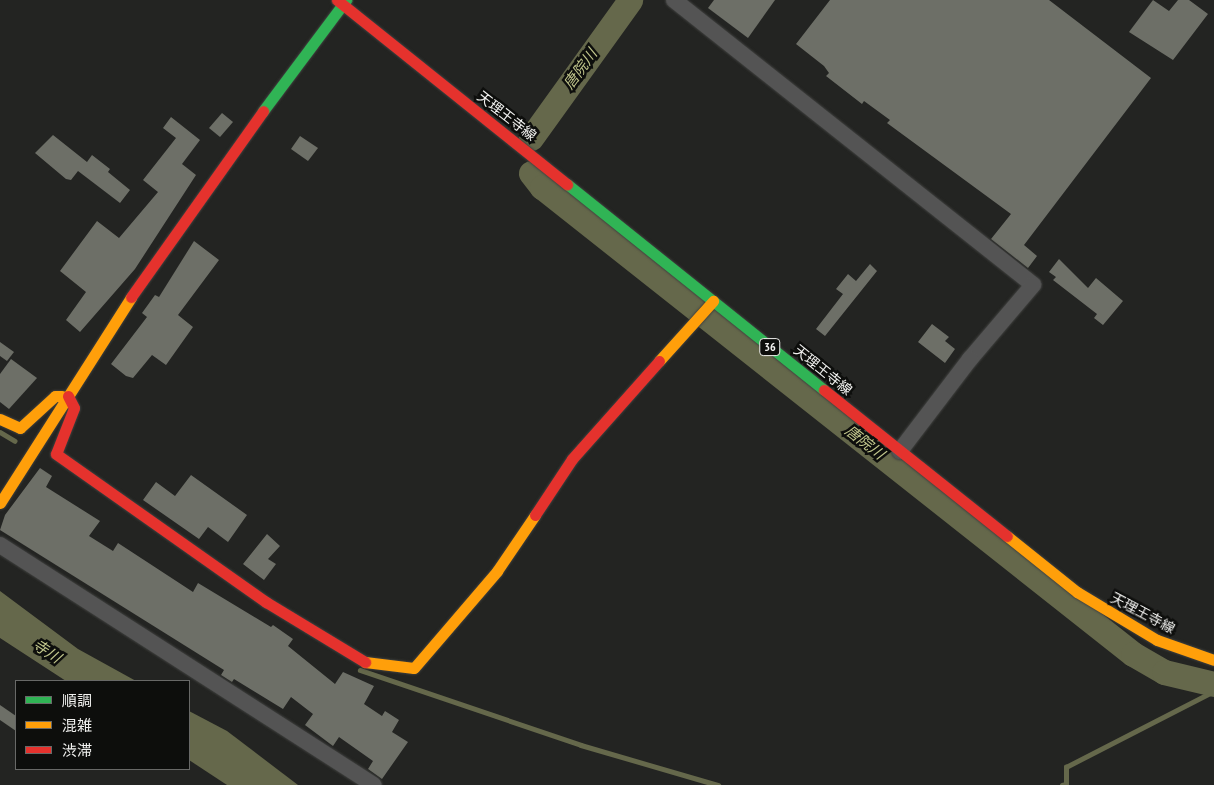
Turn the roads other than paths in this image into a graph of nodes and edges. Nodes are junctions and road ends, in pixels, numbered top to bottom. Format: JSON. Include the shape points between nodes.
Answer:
{"nodes":[{"id":1,"x":674,"y":0,"type":"edge"},
{"id":2,"x":342,"y":2,"type":"edge"},
{"id":3,"x":713,"y":302,"type":"junction"},
{"id":4,"x":68,"y":396,"type":"junction"},
{"id":5,"x":0,"y":419,"type":"edge"},
{"id":6,"x":900,"y":451,"type":"junction"},
{"id":7,"x":0,"y":503,"type":"edge"},
{"id":8,"x":0,"y":545,"type":"edge"},
{"id":9,"x":1214,"y":660,"type":"edge"},
{"id":10,"x":374,"y":785,"type":"edge"}],
"edges":[{"from":1,"to":6,"type":"street","via":[[1033,285],[970,359]]},
{"from":2,"to":3,"type":"street","name":"天理王寺線","number":"36"},
{"from":2,"to":4,"type":"street","via":[[119,314]]},
{"from":3,"to":4,"type":"street","via":[[572,459],[497,571],[414,668],[365,662],[258,596],[62,459],[57,448],[74,408]]},
{"from":3,"to":6,"type":"street","name":"天理王寺線","number":"36"},
{"from":4,"to":5,"type":"street","via":[[55,396],[20,428]]},
{"from":4,"to":7,"type":"street"},
{"from":6,"to":9,"type":"street","name":"天理王寺線","number":"36","via":[[1106,611],[1157,640]]},
{"from":8,"to":10,"type":"street"}]}
